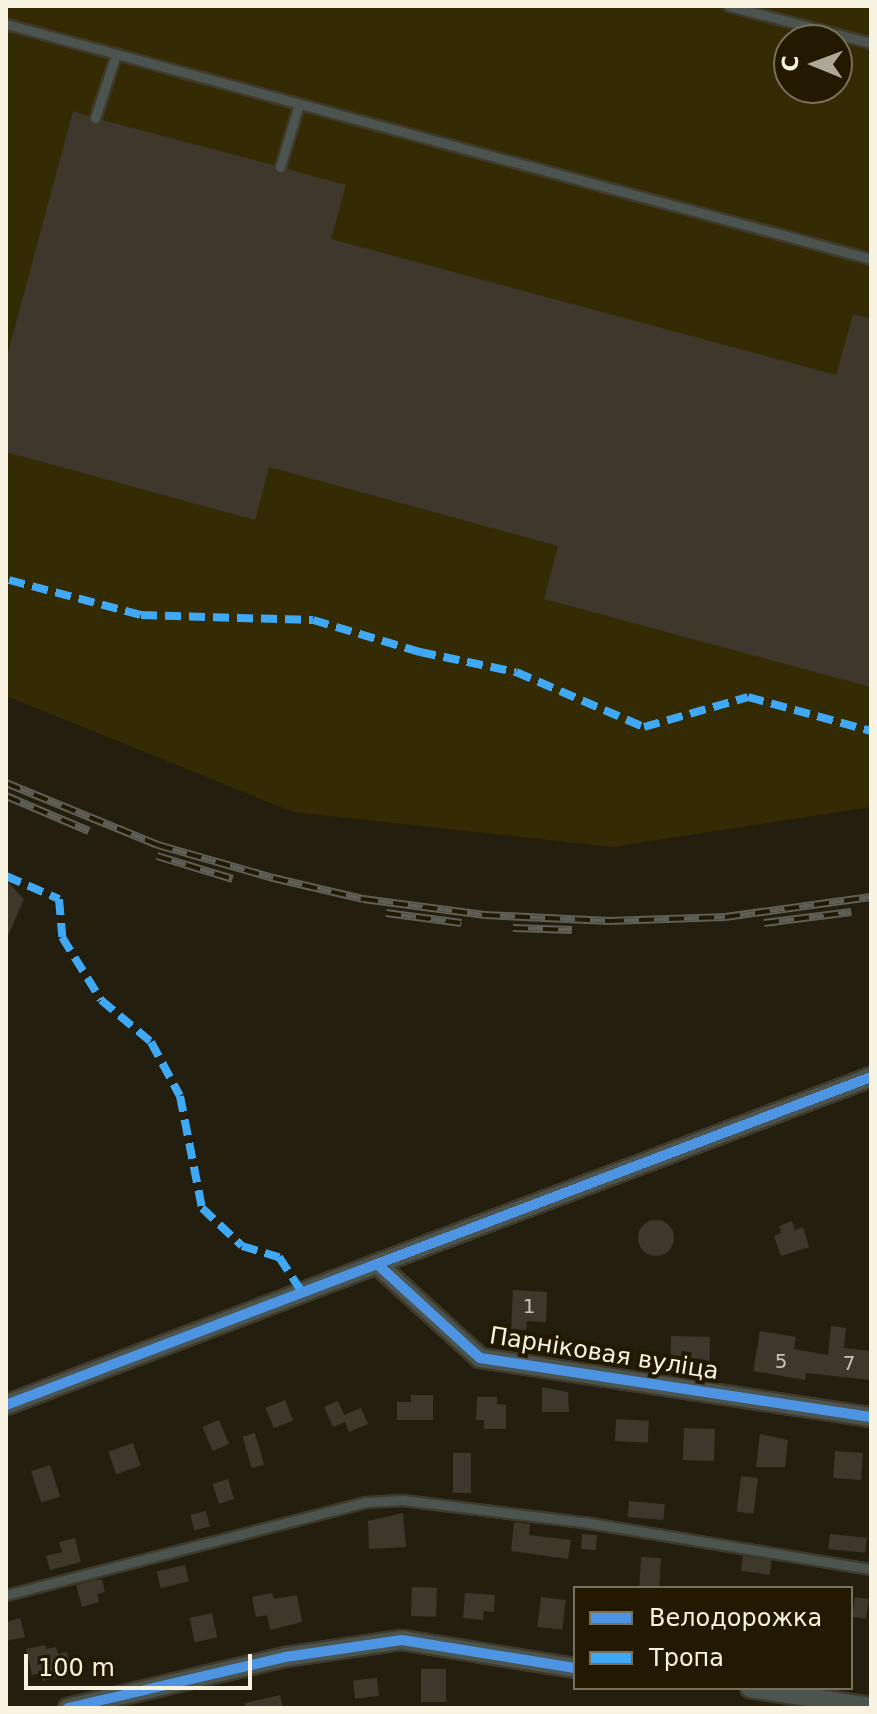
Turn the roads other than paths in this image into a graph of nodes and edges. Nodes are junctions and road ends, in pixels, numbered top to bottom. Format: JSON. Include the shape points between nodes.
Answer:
{"nodes":[{"id":1,"x":729,"y":6,"type":"edge"},
{"id":2,"x":6,"y":24,"type":"edge"},
{"id":3,"x":871,"y":43,"type":"edge"},
{"id":4,"x":116,"y":54,"type":"junction"},
{"id":5,"x":299,"y":104,"type":"junction"},
{"id":6,"x":95,"y":118,"type":"dead end"},
{"id":7,"x":280,"y":167,"type":"dead end"},
{"id":8,"x":871,"y":259,"type":"edge"},
{"id":9,"x":871,"y":1077,"type":"edge"},
{"id":10,"x":377,"y":1264,"type":"junction"},
{"id":11,"x":6,"y":1405,"type":"edge"},
{"id":12,"x":871,"y":1417,"type":"edge"},
{"id":13,"x":871,"y":1569,"type":"edge"},
{"id":14,"x":6,"y":1595,"type":"edge"},
{"id":15,"x":573,"y":1668,"type":"edge"},
{"id":16,"x":763,"y":1690,"type":"edge"},
{"id":17,"x":871,"y":1707,"type":"edge"},
{"id":18,"x":68,"y":1708,"type":"edge"}],
"edges":[{"from":1,"to":3,"type":"lane"},
{"from":2,"to":4,"type":"lane"},
{"from":4,"to":5,"type":"lane"},
{"from":4,"to":6,"type":"lane"},
{"from":5,"to":7,"type":"lane"},
{"from":5,"to":8,"type":"lane"},
{"from":9,"to":10,"type":"street"},
{"from":10,"to":11,"type":"street"},
{"from":10,"to":12,"type":"street","name":"Парніковая вуліца","via":[[480,1358]]},
{"from":13,"to":14,"type":"lane","via":[[736,1551],[671,1535],[403,1500],[366,1502]]},
{"from":15,"to":18,"type":"street","via":[[402,1640],[285,1657]]},
{"from":16,"to":17,"type":"street"}]}
